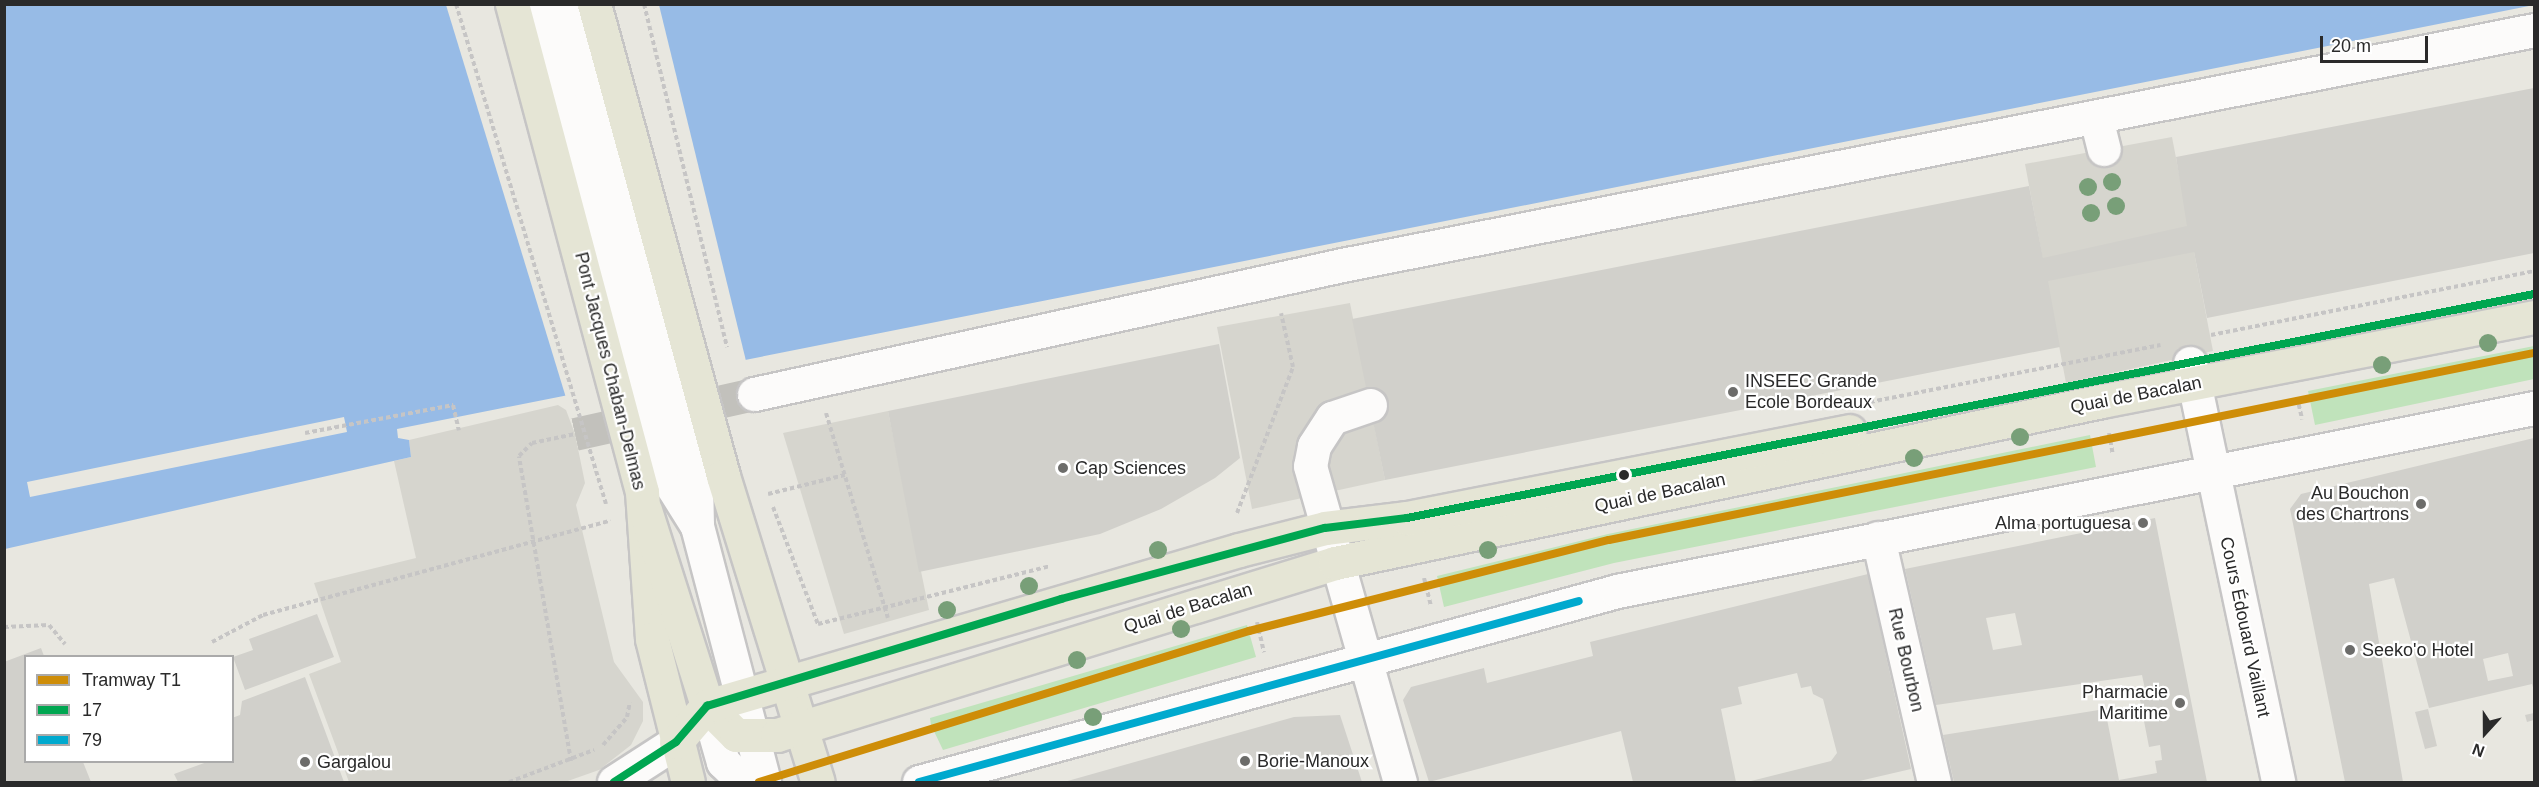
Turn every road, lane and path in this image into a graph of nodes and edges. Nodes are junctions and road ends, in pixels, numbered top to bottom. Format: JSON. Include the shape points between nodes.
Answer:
{"nodes":[{"id":1,"x":456,"y":4,"type":"edge"},
{"id":2,"x":512,"y":4,"type":"edge"},
{"id":3,"x":539,"y":4,"type":"edge"},
{"id":4,"x":568,"y":4,"type":"edge"},
{"id":5,"x":594,"y":4,"type":"edge"},
{"id":6,"x":644,"y":4,"type":"edge"},
{"id":7,"x":2535,"y":30,"type":"edge"},
{"id":8,"x":2097,"y":118,"type":"junction"},
{"id":9,"x":2104,"y":149,"type":"dead end"},
{"id":10,"x":2535,"y":271,"type":"edge"},
{"id":11,"x":1276,"y":280,"type":"junction"},
{"id":12,"x":2535,"y":294,"type":"edge"},
{"id":13,"x":2535,"y":317,"type":"edge"},
{"id":14,"x":2163,"y":345,"type":"dead end"},
{"id":15,"x":730,"y":359,"type":"dead end"},
{"id":16,"x":2194,"y":361,"type":"junction"},
{"id":17,"x":2063,"y":365,"type":"dead end"},
{"id":18,"x":817,"y":380,"type":"junction"},
{"id":19,"x":754,"y":394,"type":"tunnel mouth"},
{"id":20,"x":660,"y":396,"type":"junction"},
{"id":21,"x":1370,"y":405,"type":"dead end"},
{"id":22,"x":2535,"y":408,"type":"edge"},
{"id":23,"x":459,"y":430,"type":"dead end"},
{"id":24,"x":305,"y":433,"type":"dead end"},
{"id":25,"x":575,"y":434,"type":"tunnel mouth"},
{"id":26,"x":2213,"y":471,"type":"junction"},
{"id":27,"x":845,"y":475,"type":"junction"},
{"id":28,"x":765,"y":486,"type":"dead end"},
{"id":29,"x":768,"y":494,"type":"junction"},
{"id":30,"x":604,"y":500,"type":"dead end"},
{"id":31,"x":645,"y":510,"type":"junction"},
{"id":32,"x":610,"y":521,"type":"dead end"},
{"id":33,"x":1233,"y":524,"type":"dead end"},
{"id":34,"x":1324,"y":528,"type":"junction"},
{"id":35,"x":1878,"y":538,"type":"junction"},
{"id":36,"x":535,"y":540,"type":"junction"},
{"id":37,"x":1335,"y":563,"type":"junction"},
{"id":38,"x":4,"y":627,"type":"edge"},
{"id":39,"x":212,"y":642,"type":"dead end"},
{"id":40,"x":65,"y":644,"type":"dead end"},
{"id":41,"x":1362,"y":658,"type":"junction"},
{"id":42,"x":785,"y":681,"type":"junction"},
{"id":43,"x":628,"y":690,"type":"dead end"},
{"id":44,"x":742,"y":695,"type":"junction"},
{"id":45,"x":707,"y":706,"type":"junction"},
{"id":46,"x":801,"y":731,"type":"junction"},
{"id":47,"x":752,"y":736,"type":"junction"},
{"id":48,"x":676,"y":742,"type":"junction"},
{"id":49,"x":571,"y":761,"type":"junction"},
{"id":50,"x":509,"y":783,"type":"edge"},
{"id":51,"x":614,"y":783,"type":"edge"},
{"id":52,"x":688,"y":783,"type":"edge"},
{"id":53,"x":744,"y":783,"type":"edge"},
{"id":54,"x":764,"y":783,"type":"edge"},
{"id":55,"x":818,"y":783,"type":"edge"},
{"id":56,"x":919,"y":783,"type":"edge"},
{"id":57,"x":1400,"y":783,"type":"edge"},
{"id":58,"x":1934,"y":783,"type":"edge"},
{"id":59,"x":2278,"y":783,"type":"edge"}],
"edges":[{"from":1,"to":30,"type":"path","via":[[581,412]]},
{"from":2,"to":20,"type":"main road","name":"Pont Jacques Chaban-Delmas"},
{"from":3,"to":20,"type":"street"},
{"from":4,"to":20,"type":"street"},
{"from":5,"to":20,"type":"main road","name":"Pont Jacques Chaban-Delmas"},
{"from":6,"to":15,"type":"path"},
{"from":7,"to":8,"type":"street"},
{"from":8,"to":9,"type":"street"},
{"from":8,"to":11,"type":"street"},
{"from":10,"to":16,"type":"path","via":[[2210,335]]},
{"from":11,"to":18,"type":"street"},
{"from":11,"to":33,"type":"path","via":[[1293,367]]},
{"from":12,"to":16,"type":"main road","name":"Quai de Bacalan"},
{"from":13,"to":16,"type":"main road","name":"Quai de Bacalan"},
{"from":14,"to":17,"type":"path"},
{"from":16,"to":26,"type":"street","name":"Cours Édouard Vaillant"},
{"from":16,"to":34,"type":"main road","name":"Quai de Bacalan","via":[[1407,519]]},
{"from":16,"to":37,"type":"main road","name":"Quai de Bacalan"},
{"from":18,"to":19,"type":"street"},
{"from":18,"to":27,"type":"path"},
{"from":20,"to":31,"type":"main road","name":"Pont Jacques Chaban-Delmas"},
{"from":20,"to":42,"type":"main road","name":"Pont Jacques Chaban-Delmas"},
{"from":20,"to":44,"type":"street","via":[[696,481],[697,526]]},
{"from":21,"to":34,"type":"street","via":[[1332,418],[1314,446],[1310,466]]},
{"from":22,"to":26,"type":"street"},
{"from":23,"to":24,"type":"path","via":[[453,405]]},
{"from":25,"to":36,"type":"path","via":[[532,443],[519,456]]},
{"from":26,"to":35,"type":"street"},
{"from":26,"to":59,"type":"street","name":"Cours Édouard Vaillant"},
{"from":27,"to":29,"type":"path"},
{"from":27,"to":29,"type":"path","via":[[884,606],[829,622],[818,624]]},
{"from":28,"to":29,"type":"path"},
{"from":31,"to":45,"type":"main road"},
{"from":31,"to":48,"type":"main road","name":"Pont Jacques Chaban-Delmas","via":[[652,639]]},
{"from":32,"to":36,"type":"path"},
{"from":34,"to":37,"type":"street"},
{"from":34,"to":42,"type":"main road","name":"Quai de Bacalan","via":[[1060,598]]},
{"from":35,"to":41,"type":"street","via":[[1617,591]]},
{"from":35,"to":58,"type":"street","name":"Rue Bourbon"},
{"from":36,"to":39,"type":"path","via":[[263,615]]},
{"from":36,"to":49,"type":"path"},
{"from":37,"to":41,"type":"street"},
{"from":37,"to":46,"type":"main road","name":"Quai de Bacalan"},
{"from":38,"to":40,"type":"path","via":[[49,625]]},
{"from":41,"to":56,"type":"street"},
{"from":41,"to":57,"type":"street"},
{"from":42,"to":44,"type":"main road","name":"Quai de Bacalan"},
{"from":42,"to":46,"type":"main road","name":"Pont Jacques Chaban-Delmas"},
{"from":43,"to":49,"type":"path","via":[[627,717],[614,734]]},
{"from":44,"to":45,"type":"main road","name":"Quai de Bacalan"},
{"from":44,"to":47,"type":"street"},
{"from":45,"to":47,"type":"main road","via":[[723,727]]},
{"from":45,"to":48,"type":"main road"},
{"from":45,"to":53,"type":"street","via":[[723,762]]},
{"from":46,"to":47,"type":"main road","name":"Quai de Bacalan"},
{"from":46,"to":55,"type":"main road","name":"Pont Jacques Chaban-Delmas"},
{"from":47,"to":54,"type":"street"},
{"from":48,"to":51,"type":"street"},
{"from":48,"to":52,"type":"main road","name":"Pont Jacques Chaban-Delmas"},
{"from":49,"to":50,"type":"path"}]}
